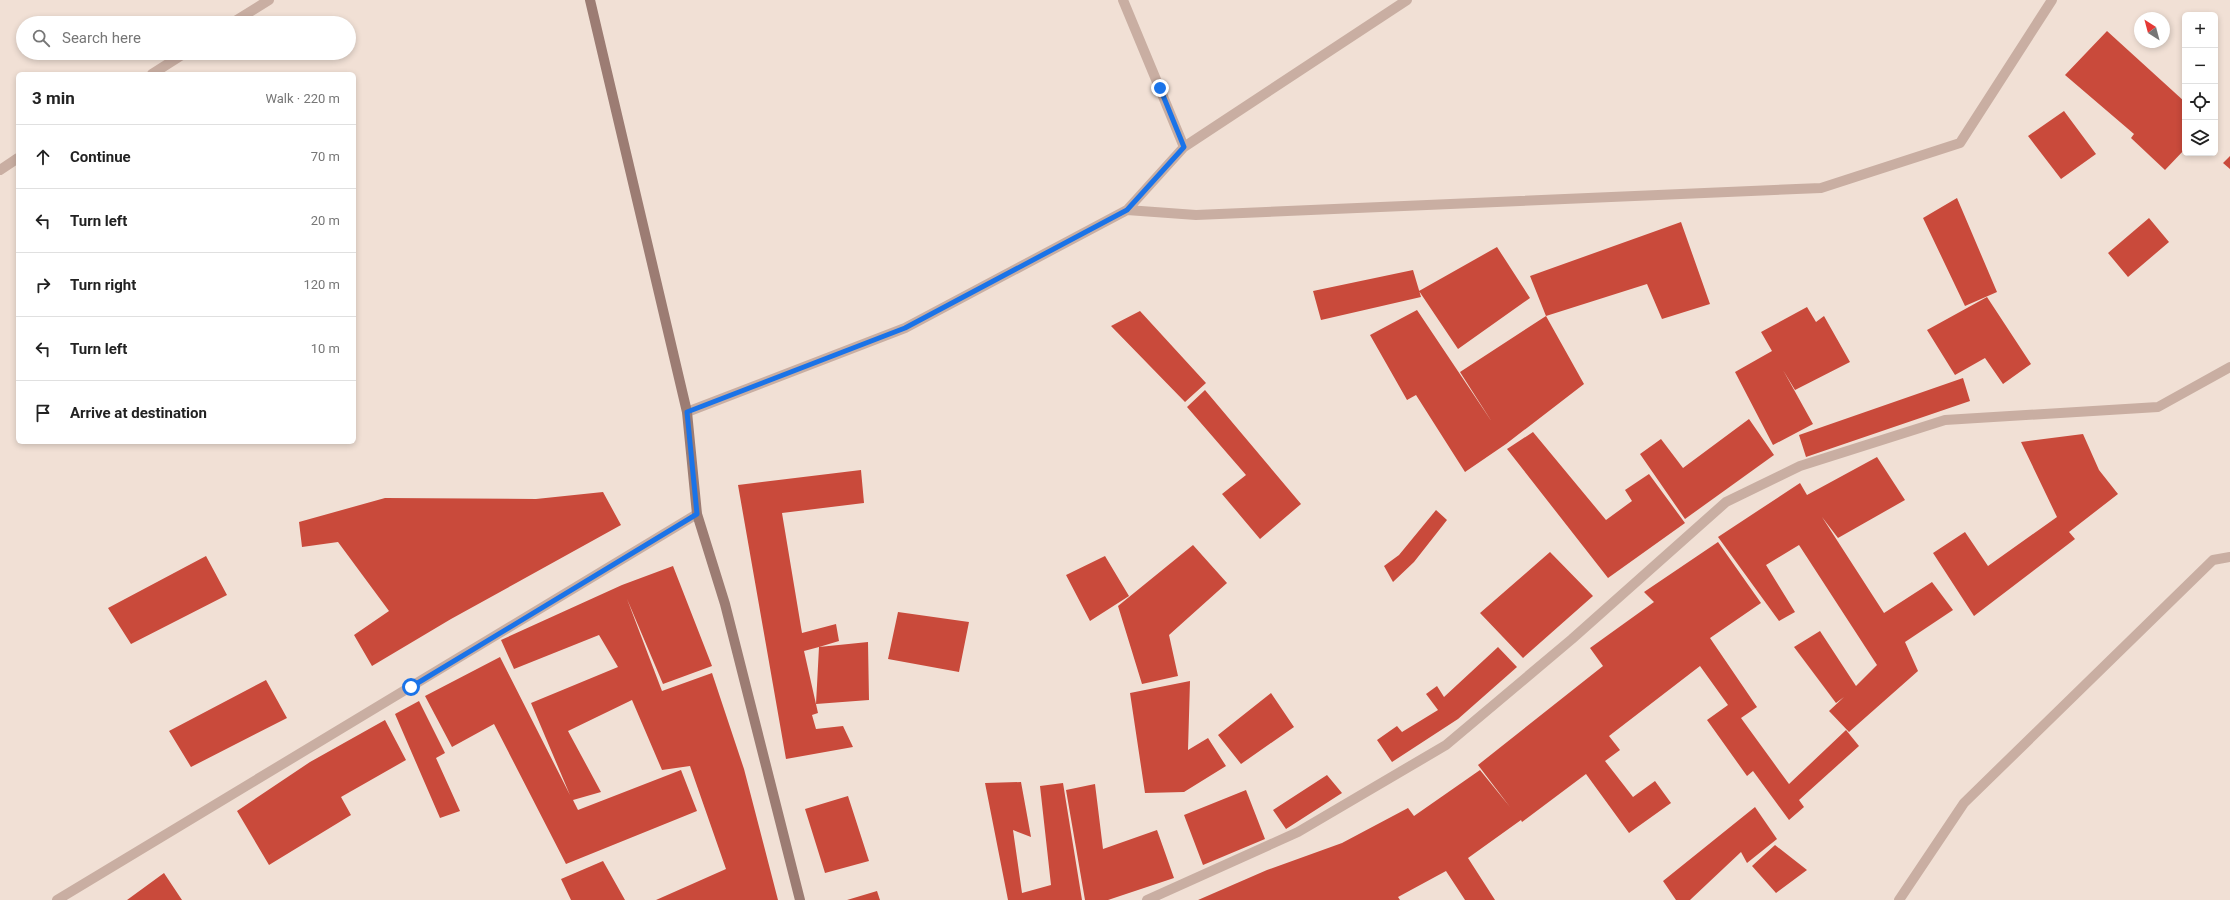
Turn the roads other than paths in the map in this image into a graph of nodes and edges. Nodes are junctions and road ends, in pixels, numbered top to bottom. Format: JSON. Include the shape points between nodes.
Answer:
{"nodes":[{"id":1,"x":269,"y":0,"type":"edge"},
{"id":2,"x":590,"y":0,"type":"edge"},
{"id":3,"x":1123,"y":0,"type":"edge"},
{"id":4,"x":1407,"y":0,"type":"edge"},
{"id":5,"x":2052,"y":0,"type":"edge"},
{"id":6,"x":243,"y":16,"type":"edge"},
{"id":7,"x":174,"y":60,"type":"edge"},
{"id":8,"x":155,"y":72,"type":"edge"},
{"id":9,"x":1184,"y":147,"type":"junction"},
{"id":10,"x":16,"y":159,"type":"edge"},
{"id":11,"x":0,"y":170,"type":"edge"},
{"id":12,"x":1127,"y":210,"type":"junction"},
{"id":13,"x":2230,"y":367,"type":"edge"},
{"id":14,"x":687,"y":412,"type":"junction"},
{"id":15,"x":697,"y":514,"type":"junction"},
{"id":16,"x":2230,"y":557,"type":"edge"},
{"id":17,"x":57,"y":900,"type":"edge"},
{"id":18,"x":800,"y":900,"type":"edge"},
{"id":19,"x":1147,"y":900,"type":"edge"},
{"id":20,"x":1899,"y":900,"type":"edge"}],
"edges":[{"from":1,"to":6,"type":"street"},
{"from":2,"to":14,"type":"street"},
{"from":3,"to":9,"type":"street"},
{"from":4,"to":9,"type":"street"},
{"from":5,"to":12,"type":"street","via":[[1960,144],[1821,188],[1196,215]]},
{"from":7,"to":8,"type":"street"},
{"from":9,"to":12,"type":"street"},
{"from":10,"to":11,"type":"street"},
{"from":12,"to":14,"type":"street","via":[[905,328]]},
{"from":13,"to":19,"type":"street","via":[[2158,407],[1945,420],[1800,466],[1726,502],[1572,639],[1446,745],[1298,832]]},
{"from":14,"to":15,"type":"street"},
{"from":15,"to":17,"type":"street"},
{"from":15,"to":18,"type":"street","via":[[725,604]]},
{"from":16,"to":20,"type":"street","via":[[2213,560],[1964,803]]}]}
